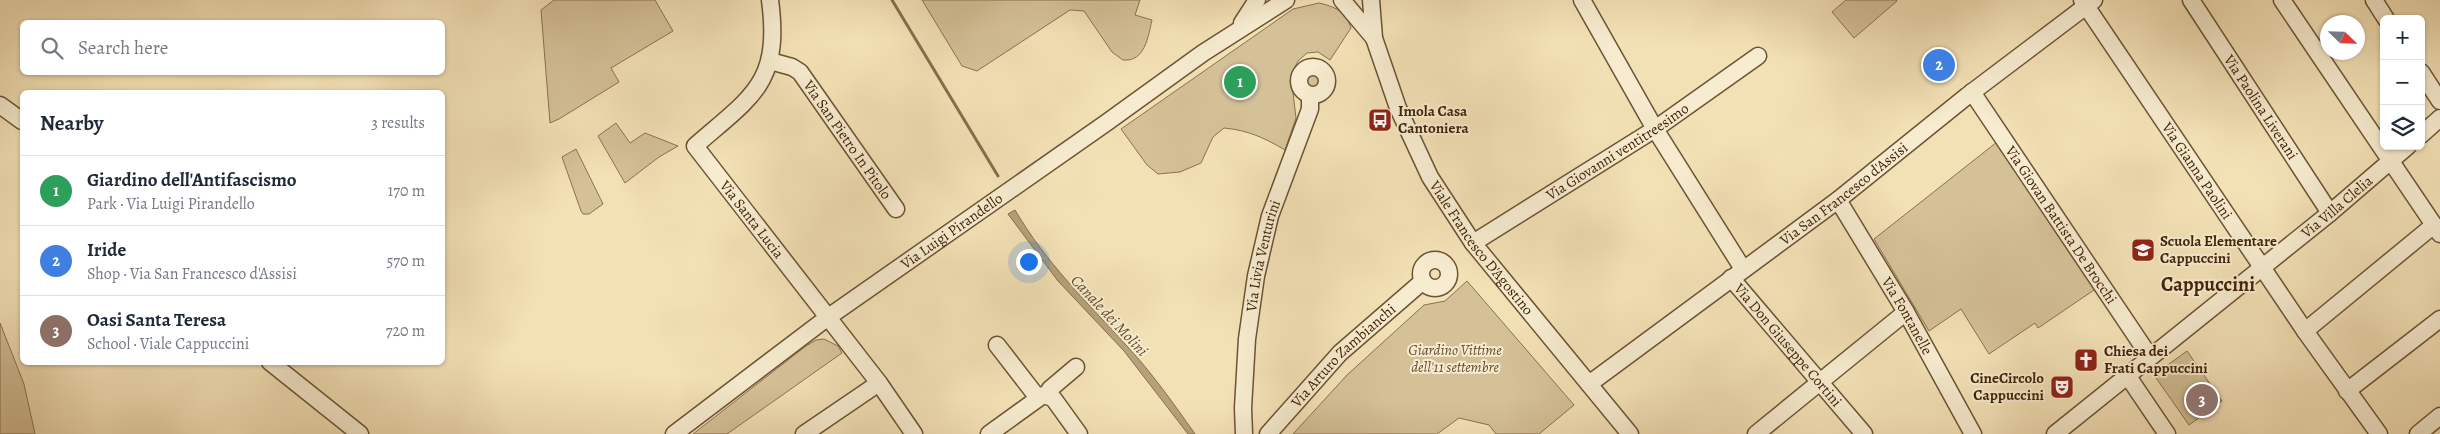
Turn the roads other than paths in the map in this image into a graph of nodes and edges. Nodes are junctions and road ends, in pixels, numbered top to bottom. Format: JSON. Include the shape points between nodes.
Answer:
{"nodes":[{"id":1,"x":770,"y":0,"type":"edge"},
{"id":2,"x":1257,"y":0,"type":"edge"},
{"id":3,"x":1286,"y":0,"type":"edge"},
{"id":4,"x":1342,"y":0,"type":"edge"},
{"id":5,"x":1371,"y":0,"type":"edge"},
{"id":6,"x":1582,"y":0,"type":"edge"},
{"id":7,"x":2191,"y":0,"type":"edge"},
{"id":8,"x":2282,"y":0,"type":"edge"},
{"id":9,"x":2374,"y":0,"type":"edge"},
{"id":10,"x":2087,"y":2,"type":"edge"},
{"id":11,"x":2383,"y":15,"type":"edge"},
{"id":12,"x":1232,"y":33,"type":"junction"},
{"id":13,"x":1374,"y":38,"type":"junction"},
{"id":14,"x":1758,"y":56,"type":"dead end"},
{"id":15,"x":770,"y":62,"type":"junction"},
{"id":16,"x":2425,"y":78,"type":"edge"},
{"id":17,"x":1972,"y":92,"type":"junction"},
{"id":18,"x":1310,"y":95,"type":"dead end"},
{"id":19,"x":2440,"y":101,"type":"edge"},
{"id":20,"x":0,"y":105,"type":"edge"},
{"id":21,"x":2440,"y":118,"type":"edge"},
{"id":22,"x":20,"y":120,"type":"edge"},
{"id":23,"x":1655,"y":129,"type":"junction"},
{"id":24,"x":2425,"y":131,"type":"edge"},
{"id":25,"x":2403,"y":150,"type":"edge"},
{"id":26,"x":2391,"y":161,"type":"junction"},
{"id":27,"x":1838,"y":200,"type":"junction"},
{"id":28,"x":896,"y":209,"type":"dead end"},
{"id":29,"x":2330,"y":213,"type":"junction"},
{"id":30,"x":2437,"y":230,"type":"edge"},
{"id":31,"x":1474,"y":243,"type":"junction"},
{"id":32,"x":2262,"y":265,"type":"junction"},
{"id":33,"x":1737,"y":274,"type":"junction"},
{"id":34,"x":1422,"y":282,"type":"dead end"},
{"id":35,"x":1906,"y":312,"type":"junction"},
{"id":36,"x":827,"y":318,"type":"junction"},
{"id":37,"x":2440,"y":319,"type":"edge"},
{"id":38,"x":2305,"y":331,"type":"junction"},
{"id":39,"x":997,"y":345,"type":"dead end"},
{"id":40,"x":2150,"y":357,"type":"junction"},
{"id":41,"x":274,"y":365,"type":"edge"},
{"id":42,"x":1076,"y":367,"type":"dead end"},
{"id":43,"x":2127,"y":375,"type":"junction"},
{"id":44,"x":1820,"y":381,"type":"junction"},
{"id":45,"x":878,"y":383,"type":"junction"},
{"id":46,"x":1589,"y":384,"type":"junction"},
{"id":47,"x":2347,"y":391,"type":"junction"},
{"id":48,"x":1042,"y":397,"type":"junction"},
{"id":49,"x":2440,"y":416,"type":"edge"},
{"id":50,"x":1248,"y":431,"type":"edge"},
{"id":51,"x":360,"y":434,"type":"edge"},
{"id":52,"x":674,"y":434,"type":"edge"},
{"id":53,"x":804,"y":434,"type":"edge"},
{"id":54,"x":914,"y":434,"type":"edge"},
{"id":55,"x":989,"y":434,"type":"edge"},
{"id":56,"x":1079,"y":434,"type":"edge"},
{"id":57,"x":1268,"y":434,"type":"edge"},
{"id":58,"x":1630,"y":434,"type":"edge"},
{"id":59,"x":1757,"y":434,"type":"edge"},
{"id":60,"x":1864,"y":434,"type":"edge"},
{"id":61,"x":1973,"y":434,"type":"edge"},
{"id":62,"x":2055,"y":434,"type":"edge"},
{"id":63,"x":2167,"y":434,"type":"edge"},
{"id":64,"x":2379,"y":434,"type":"edge"},
{"id":65,"x":2418,"y":434,"type":"edge"}],
"edges":[{"from":1,"to":15,"type":"street","name":"Via Santa Lucia","via":[[773,38]]},
{"from":2,"to":12,"type":"street","name":"Via Luigi Pirandello"},
{"from":3,"to":12,"type":"street","name":"Via Luigi Pirandello"},
{"from":4,"to":13,"type":"street","name":"Viale Francesco D'Agostino"},
{"from":5,"to":13,"type":"street","name":"Viale Francesco D'Agostino"},
{"from":6,"to":23,"type":"street","name":"Via Don Giuseppe Cortini"},
{"from":7,"to":29,"type":"street","name":"Via Paolina Liverani"},
{"from":8,"to":26,"type":"street"},
{"from":9,"to":11,"type":"street"},
{"from":10,"to":17,"type":"street","name":"Via San Francesco d'Assisi"},
{"from":10,"to":32,"type":"street","name":"Via Gianna Paolini"},
{"from":12,"to":36,"type":"street","name":"Via Luigi Pirandello"},
{"from":13,"to":31,"type":"street","name":"Viale Francesco D'Agostino","via":[[1413,144],[1430,177]]},
{"from":14,"to":23,"type":"street","name":"Via Giovanni ventitreesimo"},
{"from":15,"to":28,"type":"street","name":"Via San Pietro In Pitolo","via":[[800,72]]},
{"from":15,"to":36,"type":"street","name":"Via Santa Lucia","via":[[756,91],[695,146]]},
{"from":16,"to":19,"type":"street"},
{"from":17,"to":27,"type":"street","name":"Via San Francesco d'Assisi"},
{"from":17,"to":40,"type":"street","name":"Via Giovan Battista De Brocchi"},
{"from":18,"to":50,"type":"street","name":"Via Livia Venturini","via":[[1310,109],[1270,216],[1256,276],[1247,339],[1243,408]]},
{"from":20,"to":22,"type":"street"},
{"from":21,"to":24,"type":"street"},
{"from":23,"to":31,"type":"street","name":"Via Giovanni ventitreesimo"},
{"from":23,"to":33,"type":"street","name":"Via Don Giuseppe Cortini"},
{"from":25,"to":26,"type":"street","name":"Via Villa Clelia"},
{"from":26,"to":29,"type":"street","name":"Via Villa Clelia"},
{"from":26,"to":30,"type":"street"},
{"from":27,"to":33,"type":"street","name":"Via San Francesco d'Assisi"},
{"from":27,"to":35,"type":"street","name":"Via Fontanelle"},
{"from":29,"to":32,"type":"street","name":"Via Villa Clelia"},
{"from":30,"to":38,"type":"street"},
{"from":31,"to":46,"type":"street","name":"Viale Francesco D'Agostino"},
{"from":32,"to":38,"type":"street","name":"Via Gianna Paolini"},
{"from":32,"to":40,"type":"street","name":"Via Villa Clelia"},
{"from":33,"to":44,"type":"street","name":"Via Don Giuseppe Cortini"},
{"from":33,"to":46,"type":"street","name":"Via San Francesco d'Assisi"},
{"from":34,"to":57,"type":"street","name":"Via Arturo Zambianchi","via":[[1340,353]]},
{"from":35,"to":44,"type":"street"},
{"from":35,"to":61,"type":"street","name":"Via Fontanelle"},
{"from":36,"to":45,"type":"street","name":"Via Santa Lucia"},
{"from":36,"to":52,"type":"street","name":"Via Luigi Pirandello"},
{"from":37,"to":47,"type":"street"},
{"from":38,"to":47,"type":"street","name":"Via Gianna Paolini"},
{"from":39,"to":48,"type":"street"},
{"from":40,"to":43,"type":"street","name":"Via Villa Clelia"},
{"from":41,"to":51,"type":"street"},
{"from":42,"to":48,"type":"street"},
{"from":43,"to":62,"type":"street","name":"Via Villa Clelia"},
{"from":43,"to":63,"type":"street"},
{"from":44,"to":59,"type":"street"},
{"from":44,"to":60,"type":"street","name":"Via Don Giuseppe Cortini"},
{"from":45,"to":53,"type":"street"},
{"from":45,"to":54,"type":"street","name":"Via Santa Lucia"},
{"from":46,"to":58,"type":"street","name":"Viale Francesco D'Agostino"},
{"from":47,"to":64,"type":"street","name":"Via Gianna Paolini"},
{"from":48,"to":55,"type":"street"},
{"from":48,"to":56,"type":"street","via":[[1053,398]]},
{"from":49,"to":65,"type":"street"}]}
